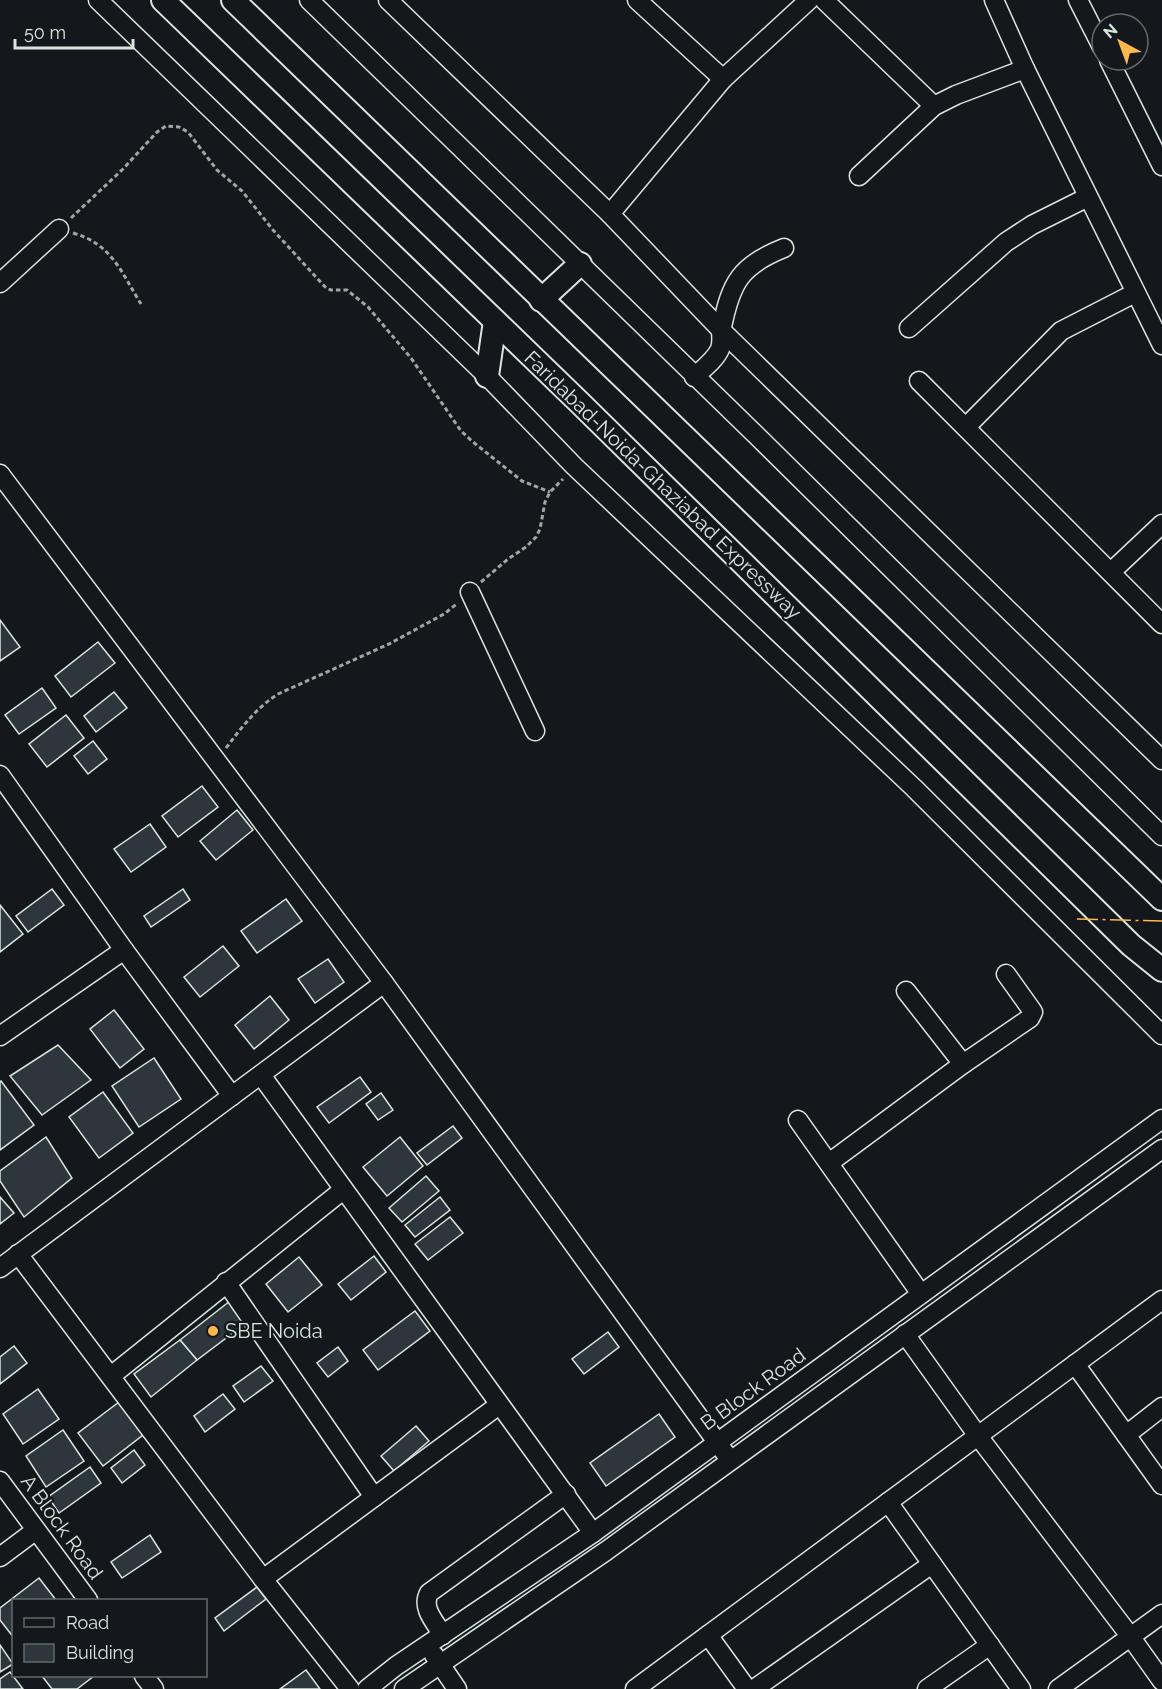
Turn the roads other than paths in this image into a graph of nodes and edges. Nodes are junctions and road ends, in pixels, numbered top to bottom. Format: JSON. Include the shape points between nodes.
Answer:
{"nodes":[{"id":1,"x":98,"y":0,"type":"edge"},
{"id":2,"x":163,"y":0,"type":"edge"},
{"id":3,"x":232,"y":0,"type":"edge"},
{"id":4,"x":309,"y":0,"type":"edge"},
{"id":5,"x":388,"y":0,"type":"edge"},
{"id":6,"x":637,"y":0,"type":"edge"},
{"id":7,"x":809,"y":0,"type":"edge"},
{"id":8,"x":824,"y":0,"type":"edge"},
{"id":9,"x":994,"y":0,"type":"edge"},
{"id":10,"x":1078,"y":0,"type":"edge"},
{"id":11,"x":1090,"y":24,"type":"edge"},
{"id":12,"x":1025,"y":69,"type":"junction"},
{"id":13,"x":1115,"y":72,"type":"edge"},
{"id":14,"x":723,"y":79,"type":"junction"},
{"id":15,"x":934,"y":106,"type":"junction"},
{"id":16,"x":1162,"y":166,"type":"edge"},
{"id":17,"x":859,"y":177,"type":"dead end"},
{"id":18,"x":1088,"y":197,"type":"junction"},
{"id":19,"x":610,"y":214,"type":"junction"},
{"id":20,"x":59,"y":230,"type":"road end"},
{"id":21,"x":784,"y":248,"type":"dead end"},
{"id":22,"x":580,"y":264,"type":"junction"},
{"id":23,"x":0,"y":283,"type":"edge"},
{"id":24,"x":1136,"y":292,"type":"junction"},
{"id":25,"x":542,"y":300,"type":"junction"},
{"id":26,"x":495,"y":321,"type":"junction"},
{"id":27,"x":909,"y":328,"type":"dead end"},
{"id":28,"x":721,"y":330,"type":"junction"},
{"id":29,"x":1162,"y":345,"type":"edge"},
{"id":30,"x":487,"y":375,"type":"junction"},
{"id":31,"x":694,"y":377,"type":"junction"},
{"id":32,"x":919,"y":381,"type":"dead end"},
{"id":33,"x":966,"y":428,"type":"junction"},
{"id":34,"x":0,"y":474,"type":"edge"},
{"id":35,"x":1162,"y":524,"type":"edge"},
{"id":36,"x":1111,"y":572,"type":"junction"},
{"id":37,"x":470,"y":592,"type":"road end"},
{"id":38,"x":1162,"y":624,"type":"edge"},
{"id":39,"x":535,"y":731,"type":"dead end"},
{"id":40,"x":1161,"y":756,"type":"edge"},
{"id":41,"x":0,"y":775,"type":"edge"},
{"id":42,"x":1162,"y":836,"type":"edge"},
{"id":43,"x":1162,"y":900,"type":"edge"},
{"id":44,"x":124,"y":950,"type":"junction"},
{"id":45,"x":1162,"y":970,"type":"edge"},
{"id":46,"x":1006,"y":974,"type":"dead end"},
{"id":47,"x":384,"y":983,"type":"junction"},
{"id":48,"x":906,"y":991,"type":"dead end"},
{"id":49,"x":1,"y":1033,"type":"edge"},
{"id":50,"x":1162,"y":1035,"type":"edge"},
{"id":51,"x":963,"y":1064,"type":"junction"},
{"id":52,"x":261,"y":1075,"type":"junction"},
{"id":53,"x":232,"y":1096,"type":"junction"},
{"id":54,"x":1162,"y":1119,"type":"edge"},
{"id":55,"x":798,"y":1120,"type":"dead end"},
{"id":56,"x":1162,"y":1149,"type":"edge"},
{"id":57,"x":829,"y":1163,"type":"junction"},
{"id":58,"x":343,"y":1190,"type":"junction"},
{"id":59,"x":18,"y":1254,"type":"junction"},
{"id":60,"x":0,"y":1268,"type":"edge"},
{"id":61,"x":226,"y":1282,"type":"junction"},
{"id":62,"x":921,"y":1294,"type":"junction"},
{"id":63,"x":1162,"y":1300,"type":"edge"},
{"id":64,"x":905,"y":1334,"type":"junction"},
{"id":65,"x":1075,"y":1364,"type":"junction"},
{"id":66,"x":111,"y":1376,"type":"junction"},
{"id":67,"x":499,"y":1405,"type":"junction"},
{"id":68,"x":1162,"y":1407,"type":"edge"},
{"id":69,"x":1126,"y":1435,"type":"junction"},
{"id":70,"x":978,"y":1436,"type":"junction"},
{"id":71,"x":718,"y":1442,"type":"junction"},
{"id":72,"x":730,"y":1460,"type":"junction"},
{"id":73,"x":0,"y":1481,"type":"edge"},
{"id":74,"x":1162,"y":1485,"type":"edge"},
{"id":75,"x":566,"y":1494,"type":"junction"},
{"id":76,"x":374,"y":1497,"type":"junction"},
{"id":77,"x":888,"y":1502,"type":"junction"},
{"id":78,"x":36,"y":1530,"type":"junction"},
{"id":79,"x":593,"y":1533,"type":"junction"},
{"id":80,"x":0,"y":1557,"type":"edge"},
{"id":81,"x":932,"y":1564,"type":"junction"},
{"id":82,"x":263,"y":1579,"type":"junction"},
{"id":83,"x":87,"y":1599,"type":"edge"},
{"id":84,"x":1162,"y":1614,"type":"edge"},
{"id":85,"x":708,"y":1635,"type":"junction"},
{"id":86,"x":1130,"y":1636,"type":"junction"},
{"id":87,"x":435,"y":1641,"type":"junction"},
{"id":88,"x":990,"y":1645,"type":"junction"},
{"id":89,"x":440,"y":1664,"type":"junction"},
{"id":90,"x":396,"y":1666,"type":"junction"},
{"id":91,"x":145,"y":1677,"type":"edge"},
{"id":92,"x":1162,"y":1681,"type":"edge"},
{"id":93,"x":409,"y":1687,"type":"edge"},
{"id":94,"x":154,"y":1689,"type":"edge"},
{"id":95,"x":350,"y":1689,"type":"edge"},
{"id":96,"x":367,"y":1689,"type":"edge"},
{"id":97,"x":457,"y":1689,"type":"edge"},
{"id":98,"x":635,"y":1689,"type":"edge"},
{"id":99,"x":747,"y":1689,"type":"edge"},
{"id":100,"x":754,"y":1689,"type":"edge"},
{"id":101,"x":927,"y":1689,"type":"edge"},
{"id":102,"x":1021,"y":1689,"type":"edge"},
{"id":103,"x":1058,"y":1689,"type":"edge"}],
"edges":[{"from":1,"to":30,"type":"street"},
{"from":2,"to":26,"type":"main road","name":"Faridabad-Noida-Ghaziabad Expressway"},
{"from":3,"to":25,"type":"main road"},
{"from":4,"to":22,"type":"street"},
{"from":5,"to":19,"type":"street"},
{"from":6,"to":14,"type":"street"},
{"from":7,"to":14,"type":"street"},
{"from":8,"to":15,"type":"street"},
{"from":9,"to":12,"type":"street"},
{"from":10,"to":11,"type":"street"},
{"from":12,"to":15,"type":"street"},
{"from":12,"to":18,"type":"street"},
{"from":13,"to":16,"type":"street"},
{"from":14,"to":19,"type":"street"},
{"from":15,"to":17,"type":"street"},
{"from":18,"to":24,"type":"street"},
{"from":18,"to":27,"type":"street","via":[[1006,242]]},
{"from":19,"to":28,"type":"street"},
{"from":20,"to":23,"type":"street"},
{"from":21,"to":28,"type":"street","via":[[760,258],[736,281]]},
{"from":22,"to":25,"type":"main road"},
{"from":22,"to":31,"type":"street"},
{"from":24,"to":29,"type":"street"},
{"from":24,"to":33,"type":"street","via":[[1061,331]]},
{"from":25,"to":43,"type":"main road"},
{"from":26,"to":30,"type":"main road"},
{"from":26,"to":45,"type":"main road","name":"Faridabad-Noida-Ghaziabad Expressway","via":[[1131,945]]},
{"from":28,"to":31,"type":"street","via":[[719,351]]},
{"from":28,"to":40,"type":"street"},
{"from":30,"to":50,"type":"street","via":[[574,466],[914,788]]},
{"from":31,"to":42,"type":"street"},
{"from":32,"to":33,"type":"street"},
{"from":33,"to":36,"type":"street"},
{"from":34,"to":47,"type":"street"},
{"from":35,"to":36,"type":"street"},
{"from":36,"to":38,"type":"street"},
{"from":37,"to":39,"type":"street"},
{"from":41,"to":44,"type":"street"},
{"from":44,"to":49,"type":"street"},
{"from":44,"to":53,"type":"street"},
{"from":46,"to":51,"type":"street","via":[[1032,1015]]},
{"from":47,"to":52,"type":"street"},
{"from":47,"to":71,"type":"street"},
{"from":48,"to":51,"type":"street"},
{"from":51,"to":57,"type":"street"},
{"from":52,"to":53,"type":"street"},
{"from":52,"to":58,"type":"street"},
{"from":53,"to":59,"type":"street"},
{"from":54,"to":62,"type":"street","name":"B Block Road"},
{"from":55,"to":57,"type":"street"},
{"from":56,"to":64,"type":"street"},
{"from":57,"to":62,"type":"street"},
{"from":58,"to":61,"type":"street"},
{"from":58,"to":67,"type":"street"},
{"from":59,"to":60,"type":"street"},
{"from":59,"to":66,"type":"street"},
{"from":61,"to":66,"type":"street"},
{"from":61,"to":76,"type":"street"},
{"from":62,"to":71,"type":"street","name":"B Block Road"},
{"from":63,"to":65,"type":"street"},
{"from":64,"to":70,"type":"street"},
{"from":64,"to":72,"type":"street"},
{"from":65,"to":69,"type":"street"},
{"from":65,"to":70,"type":"street"},
{"from":66,"to":82,"type":"street"},
{"from":67,"to":75,"type":"street"},
{"from":67,"to":76,"type":"street"},
{"from":68,"to":69,"type":"street"},
{"from":69,"to":74,"type":"street"},
{"from":70,"to":77,"type":"street"},
{"from":70,"to":86,"type":"street"},
{"from":71,"to":72,"type":"street"},
{"from":71,"to":79,"type":"street","name":"B Block Road"},
{"from":72,"to":89,"type":"street","via":[[606,1551]]},
{"from":73,"to":78,"type":"street","name":"A Block Road"},
{"from":75,"to":79,"type":"street"},
{"from":75,"to":87,"type":"street","via":[[429,1593],[425,1600]]},
{"from":76,"to":82,"type":"street"},
{"from":77,"to":81,"type":"street"},
{"from":77,"to":85,"type":"street"},
{"from":78,"to":80,"type":"street"},
{"from":78,"to":83,"type":"street","name":"A Block Road"},
{"from":79,"to":87,"type":"street","name":"B Block Road"},
{"from":81,"to":88,"type":"street"},
{"from":81,"to":100,"type":"street"},
{"from":82,"to":95,"type":"street"},
{"from":84,"to":86,"type":"street"},
{"from":85,"to":98,"type":"street"},
{"from":85,"to":99,"type":"street"},
{"from":86,"to":92,"type":"street"},
{"from":86,"to":103,"type":"street"},
{"from":87,"to":89,"type":"street"},
{"from":87,"to":90,"type":"street","name":"B Block Road"},
{"from":88,"to":101,"type":"street"},
{"from":88,"to":102,"type":"street"},
{"from":89,"to":93,"type":"street"},
{"from":89,"to":97,"type":"street"},
{"from":90,"to":93,"type":"street"},
{"from":90,"to":96,"type":"street","name":"B Block Road"},
{"from":91,"to":94,"type":"street"}]}
